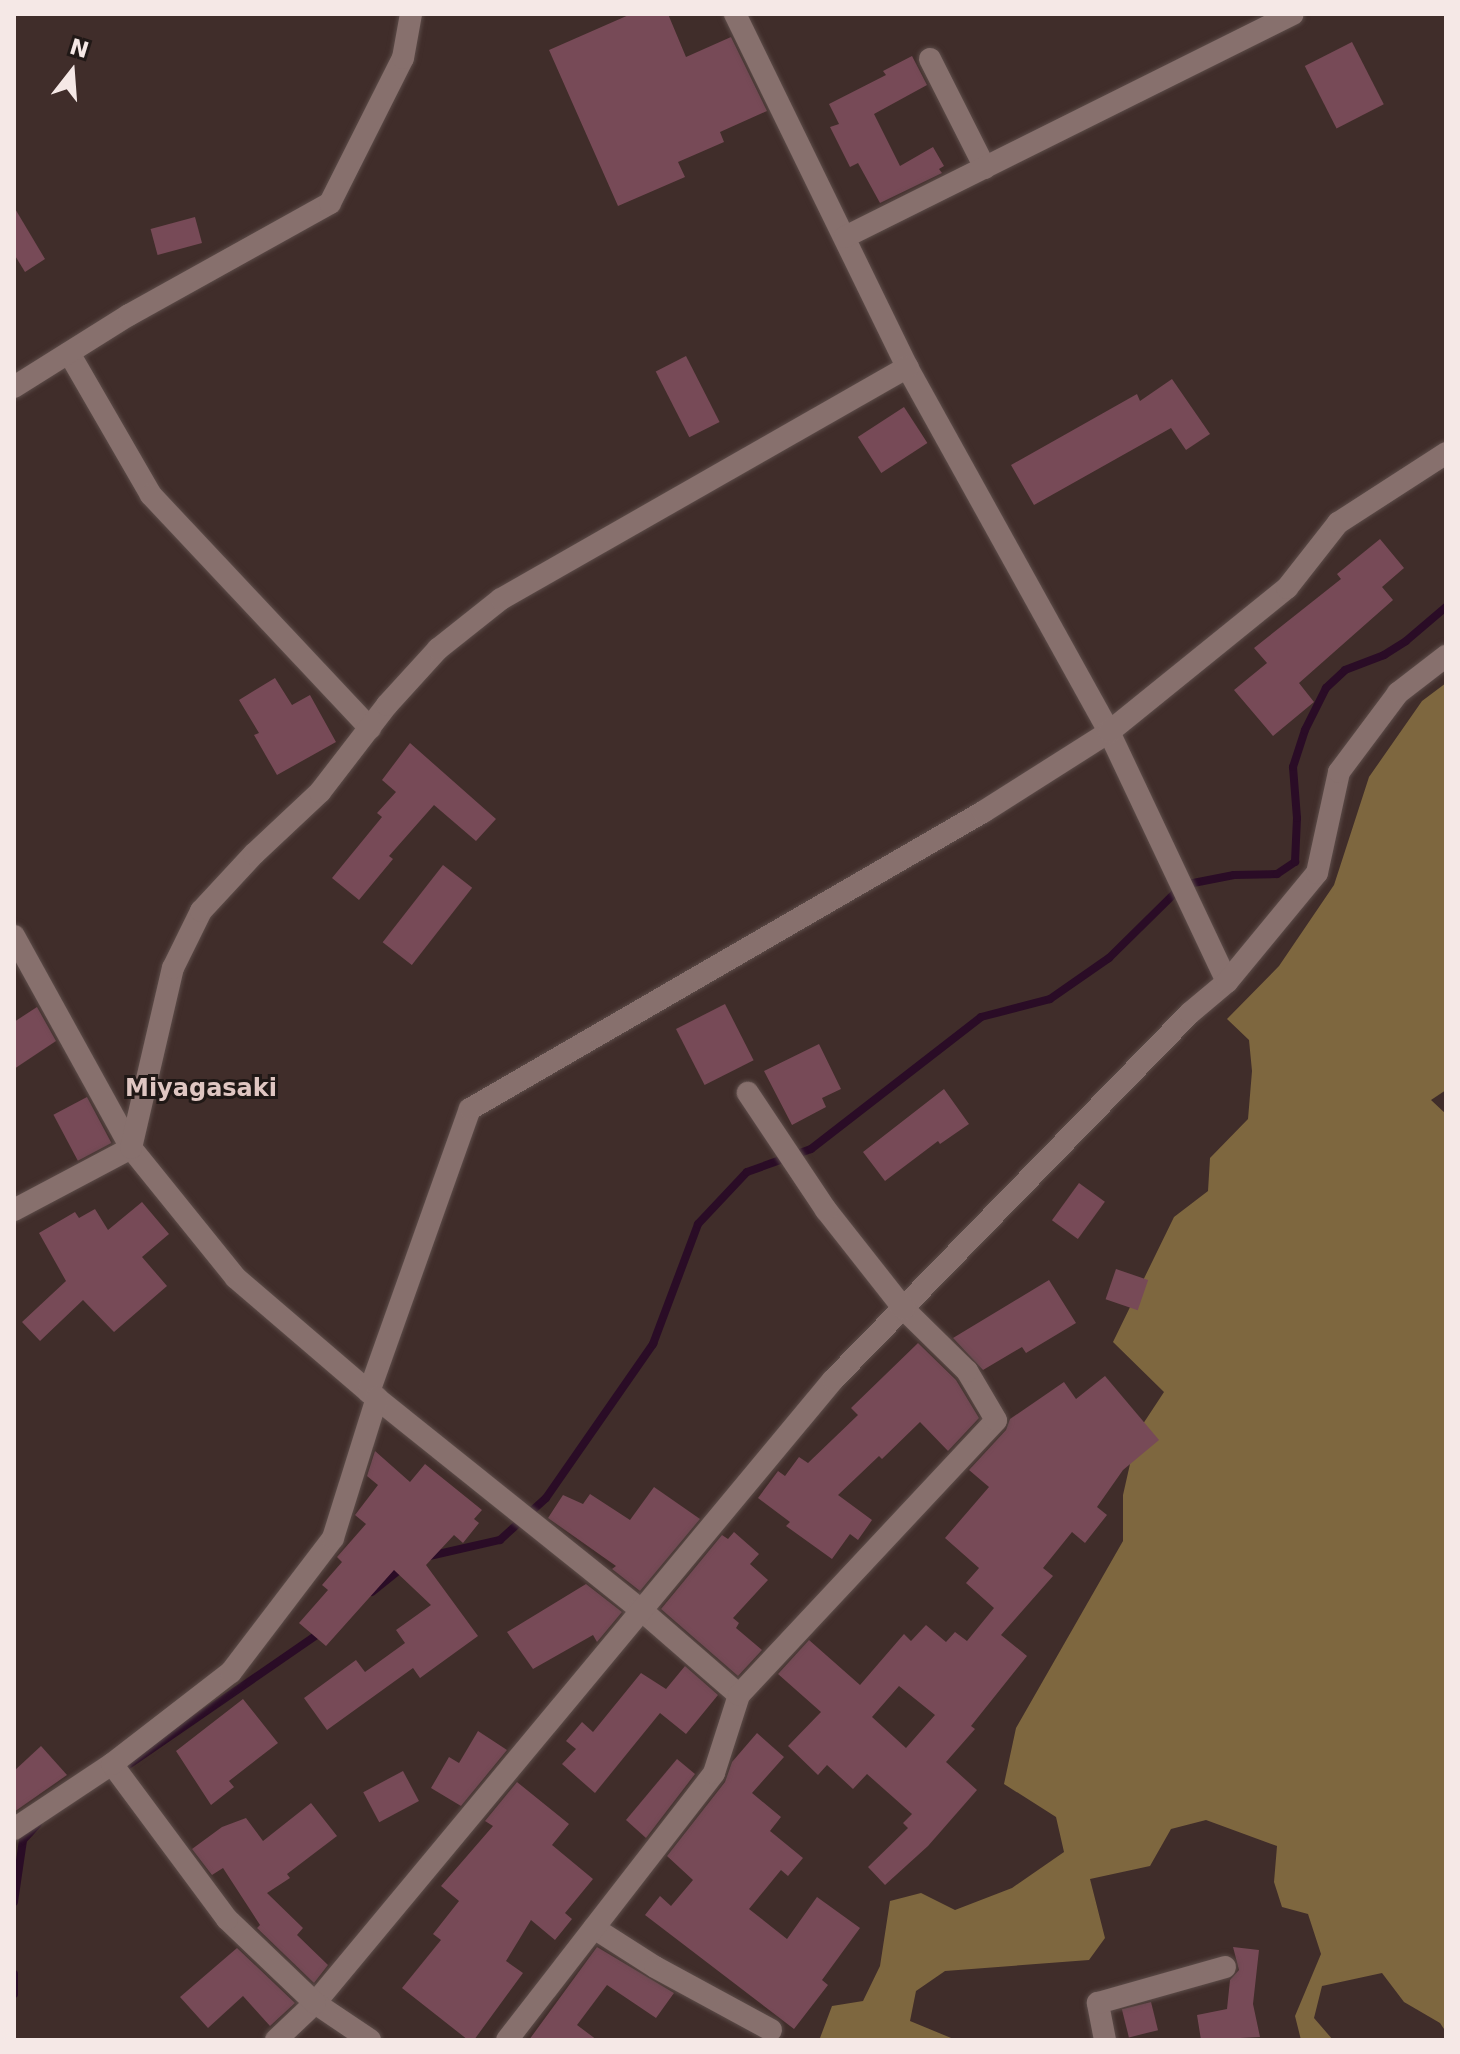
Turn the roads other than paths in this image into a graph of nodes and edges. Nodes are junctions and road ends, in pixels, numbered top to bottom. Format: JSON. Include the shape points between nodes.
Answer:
{"nodes":[{"id":1,"x":411,"y":14,"type":"edge"},
{"id":2,"x":735,"y":14,"type":"edge"},
{"id":3,"x":1293,"y":14,"type":"edge"},
{"id":4,"x":930,"y":59,"type":"dead end"},
{"id":5,"x":985,"y":168,"type":"junction"},
{"id":6,"x":845,"y":237,"type":"junction"},
{"id":7,"x":69,"y":353,"type":"junction"},
{"id":8,"x":907,"y":367,"type":"junction"},
{"id":9,"x":14,"y":387,"type":"edge"},
{"id":10,"x":1446,"y":453,"type":"edge"},
{"id":11,"x":1446,"y":656,"type":"edge"},
{"id":12,"x":370,"y":728,"type":"junction"},
{"id":13,"x":1109,"y":732,"type":"junction"},
{"id":14,"x":14,"y":936,"type":"edge"},
{"id":15,"x":1227,"y":982,"type":"junction"},
{"id":16,"x":748,"y":1093,"type":"dead end"},
{"id":17,"x":131,"y":1148,"type":"junction"},
{"id":18,"x":14,"y":1210,"type":"edge"},
{"id":19,"x":904,"y":1309,"type":"junction"},
{"id":20,"x":373,"y":1395,"type":"junction"},
{"id":21,"x":640,"y":1609,"type":"junction"},
{"id":22,"x":739,"y":1695,"type":"junction"},
{"id":23,"x":112,"y":1764,"type":"junction"},
{"id":24,"x":14,"y":1829,"type":"edge"},
{"id":25,"x":594,"y":1928,"type":"junction"},
{"id":26,"x":1225,"y":1967,"type":"dead end"},
{"id":27,"x":315,"y":2003,"type":"junction"},
{"id":28,"x":771,"y":2030,"type":"dead end"},
{"id":29,"x":276,"y":2040,"type":"edge"},
{"id":30,"x":370,"y":2040,"type":"edge"},
{"id":31,"x":507,"y":2040,"type":"edge"},
{"id":32,"x":1105,"y":2040,"type":"edge"}],
"edges":[{"from":1,"to":7,"type":"street","via":[[403,58],[330,203]]},
{"from":2,"to":6,"type":"street"},
{"from":3,"to":5,"type":"street"},
{"from":4,"to":5,"type":"street"},
{"from":5,"to":6,"type":"street"},
{"from":6,"to":8,"type":"street"},
{"from":7,"to":9,"type":"street"},
{"from":7,"to":12,"type":"street","via":[[151,495]]},
{"from":8,"to":12,"type":"street","via":[[501,599],[438,649]]},
{"from":8,"to":13,"type":"street"},
{"from":10,"to":13,"type":"street","via":[[1338,523],[1287,588]]},
{"from":11,"to":15,"type":"street","via":[[1398,693],[1339,772],[1317,873]]},
{"from":12,"to":17,"type":"street","via":[[320,792],[201,911],[173,968]]},
{"from":13,"to":15,"type":"street"},
{"from":13,"to":20,"type":"street","via":[[983,812],[470,1109]]},
{"from":14,"to":17,"type":"street"},
{"from":15,"to":19,"type":"street","via":[[1190,1013]]},
{"from":16,"to":19,"type":"street","via":[[826,1210]]},
{"from":17,"to":18,"type":"street"},
{"from":17,"to":20,"type":"street","via":[[236,1278]]},
{"from":19,"to":21,"type":"street","via":[[833,1380]]},
{"from":19,"to":22,"type":"street","via":[[967,1371],[996,1420]]},
{"from":20,"to":21,"type":"street"},
{"from":20,"to":23,"type":"street","via":[[333,1538],[231,1672]]},
{"from":21,"to":22,"type":"street"},
{"from":21,"to":27,"type":"street"},
{"from":22,"to":25,"type":"street","via":[[714,1773]]},
{"from":23,"to":24,"type":"street"},
{"from":23,"to":27,"type":"street","via":[[227,1919]]},
{"from":25,"to":28,"type":"street"},
{"from":25,"to":31,"type":"street"},
{"from":26,"to":32,"type":"street","via":[[1098,2003]]},
{"from":27,"to":29,"type":"street"},
{"from":27,"to":30,"type":"street"}]}
